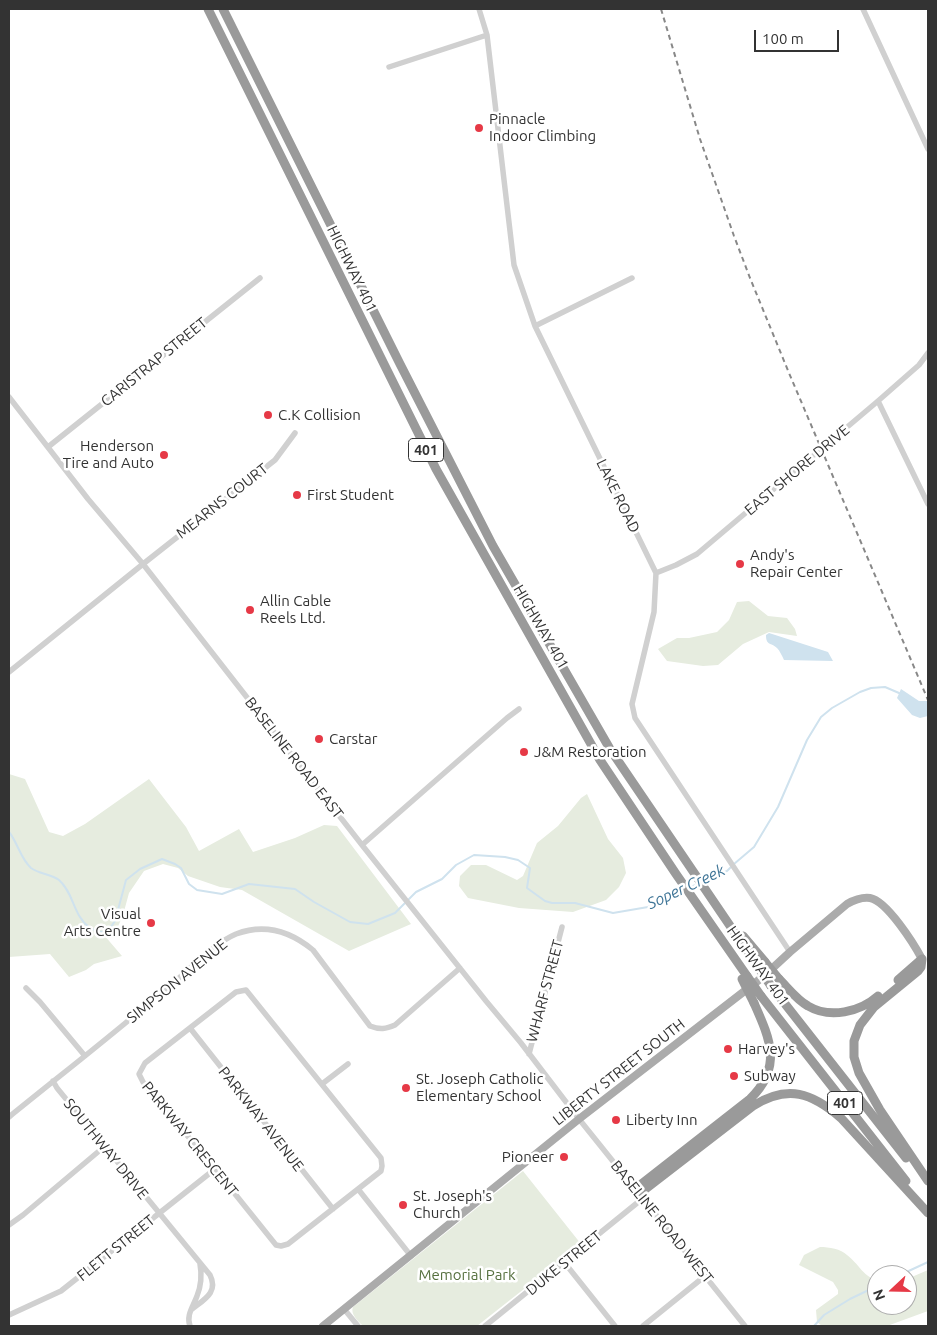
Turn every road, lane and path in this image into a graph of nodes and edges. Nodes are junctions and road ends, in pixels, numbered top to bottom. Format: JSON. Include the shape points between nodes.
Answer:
{"nodes":[{"id":1,"x":208,"y":9,"type":"edge"},
{"id":2,"x":223,"y":9,"type":"edge"},
{"id":3,"x":479,"y":9,"type":"edge"},
{"id":4,"x":863,"y":9,"type":"edge"},
{"id":5,"x":487,"y":35,"type":"junction"},
{"id":6,"x":389,"y":67,"type":"dead end"},
{"id":7,"x":928,"y":149,"type":"edge"},
{"id":8,"x":260,"y":278,"type":"dead end"},
{"id":9,"x":632,"y":278,"type":"dead end"},
{"id":10,"x":535,"y":326,"type":"junction"},
{"id":11,"x":928,"y":353,"type":"edge"},
{"id":12,"x":9,"y":397,"type":"edge"},
{"id":13,"x":878,"y":401,"type":"junction"},
{"id":14,"x":295,"y":433,"type":"dead end"},
{"id":15,"x":48,"y":447,"type":"junction"},
{"id":16,"x":928,"y":504,"type":"edge"},
{"id":17,"x":143,"y":564,"type":"junction"},
{"id":18,"x":656,"y":573,"type":"junction"},
{"id":19,"x":9,"y":672,"type":"edge"},
{"id":20,"x":520,"y":709,"type":"dead end"},
{"id":21,"x":362,"y":845,"type":"junction"},
{"id":22,"x":562,"y":927,"type":"dead end"},
{"id":23,"x":790,"y":952,"type":"junction"},
{"id":24,"x":925,"y":957,"type":"edge"},
{"id":25,"x":762,"y":965,"type":"junction"},
{"id":26,"x":460,"y":968,"type":"junction"},
{"id":27,"x":26,"y":988,"type":"dead end"},
{"id":28,"x":757,"y":1000,"type":"junction"},
{"id":29,"x":190,"y":1028,"type":"junction"},
{"id":30,"x":528,"y":1054,"type":"junction"},
{"id":31,"x":85,"y":1056,"type":"junction"},
{"id":32,"x":348,"y":1064,"type":"dead end"},
{"id":33,"x":53,"y":1081,"type":"junction"},
{"id":34,"x":322,"y":1084,"type":"junction"},
{"id":35,"x":9,"y":1117,"type":"edge"},
{"id":36,"x":578,"y":1119,"type":"junction"},
{"id":37,"x":105,"y":1146,"type":"junction"},
{"id":38,"x":215,"y":1169,"type":"junction"},
{"id":39,"x":928,"y":1181,"type":"edge"},
{"id":40,"x":928,"y":1186,"type":"edge"},
{"id":41,"x":358,"y":1188,"type":"junction"},
{"id":42,"x":638,"y":1194,"type":"junction"},
{"id":43,"x":333,"y":1209,"type":"junction"},
{"id":44,"x":928,"y":1212,"type":"edge"},
{"id":45,"x":159,"y":1213,"type":"junction"},
{"id":46,"x":9,"y":1224,"type":"edge"},
{"id":47,"x":411,"y":1256,"type":"junction"},
{"id":48,"x":199,"y":1262,"type":"junction"},
{"id":49,"x":564,"y":1262,"type":"junction"},
{"id":50,"x":706,"y":1276,"type":"junction"},
{"id":51,"x":344,"y":1309,"type":"junction"},
{"id":52,"x":191,"y":1310,"type":"junction"},
{"id":53,"x":9,"y":1315,"type":"edge"},
{"id":54,"x":190,"y":1326,"type":"edge"},
{"id":55,"x":323,"y":1326,"type":"edge"},
{"id":56,"x":358,"y":1326,"type":"edge"},
{"id":57,"x":485,"y":1326,"type":"edge"},
{"id":58,"x":615,"y":1326,"type":"edge"},
{"id":59,"x":643,"y":1326,"type":"edge"},
{"id":60,"x":744,"y":1326,"type":"edge"}],
"edges":[{"from":1,"to":28,"type":"highway","name":"HIGHWAY 401","number":"401","bridge":true,"via":[[436,469],[600,760]]},
{"from":2,"to":25,"type":"highway","name":"HIGHWAY 401","number":"401","via":[[493,546],[610,750],[712,900]]},
{"from":3,"to":5,"type":"street","name":"LAKE ROAD"},
{"from":4,"to":7,"type":"street"},
{"from":5,"to":6,"type":"street"},
{"from":5,"to":10,"type":"street","name":"LAKE ROAD","via":[[514,264]]},
{"from":8,"to":15,"type":"street","name":"CARISTRAP STREET"},
{"from":9,"to":10,"type":"street"},
{"from":10,"to":18,"type":"street","name":"LAKE ROAD"},
{"from":11,"to":13,"type":"street","name":"EAST SHORE DRIVE"},
{"from":12,"to":15,"type":"street","name":"BASELINE ROAD EAST"},
{"from":13,"to":16,"type":"street"},
{"from":13,"to":18,"type":"street","name":"EAST SHORE DRIVE","via":[[697,554]]},
{"from":14,"to":17,"type":"street","name":"MEARNS COURT","via":[[275,460]]},
{"from":15,"to":17,"type":"street","name":"BASELINE ROAD EAST"},
{"from":17,"to":19,"type":"street","name":"MEARNS COURT"},
{"from":17,"to":21,"type":"street","name":"BASELINE ROAD EAST"},
{"from":18,"to":23,"type":"street","name":"LAKE ROAD","via":[[654,612],[632,704],[635,718]]},
{"from":20,"to":21,"type":"street"},
{"from":21,"to":26,"type":"street","name":"BASELINE ROAD EAST"},
{"from":22,"to":30,"type":"street","name":"WHARF STREET"},
{"from":23,"to":24,"type":"main road","name":"LIBERTY STREET SOUTH","via":[[847,904],[870,898],[881,904],[898,922]]},
{"from":23,"to":36,"type":"main road","name":"LIBERTY STREET SOUTH","via":[[764,976]]},
{"from":24,"to":25,"type":"highway","bridge":true,"via":[[870,1003],[837,1014],[808,1007]]},
{"from":24,"to":39,"type":"highway","via":[[918,971],[874,1007],[860,1025],[854,1041],[854,1057],[859,1073],[880,1110]]},
{"from":25,"to":40,"type":"highway","name":"HIGHWAY 401","number":"401","bridge":true,"via":[[771,986]]},
{"from":26,"to":30,"type":"street","name":"BASELINE ROAD EAST"},
{"from":26,"to":31,"type":"street","name":"SIMPSON AVENUE","via":[[395,1025],[379,1029],[370,1026],[313,950],[303,942],[278,931],[250,930],[227,939],[206,954]]},
{"from":27,"to":31,"type":"street"},
{"from":28,"to":42,"type":"highway","via":[[770,1052],[768,1070],[761,1086],[750,1099]]},
{"from":28,"to":44,"type":"highway","name":"HIGHWAY 401","number":"401","via":[[819,1069]]},
{"from":29,"to":34,"type":"street","name":"PARKWAY CRESCENT","via":[[236,992],[246,990]]},
{"from":29,"to":38,"type":"street","name":"PARKWAY CRESCENT","via":[[144,1063],[139,1074]]},
{"from":29,"to":43,"type":"street","name":"PARKWAY AVENUE"},
{"from":30,"to":36,"type":"street","name":"BASELINE ROAD EAST"},
{"from":31,"to":33,"type":"street","name":"SIMPSON AVENUE"},
{"from":32,"to":34,"type":"street"},
{"from":33,"to":35,"type":"street","name":"SIMPSON AVENUE"},
{"from":33,"to":37,"type":"street","name":"SOUTHWAY DRIVE"},
{"from":34,"to":41,"type":"street","name":"PARKWAY CRESCENT","via":[[381,1158],[381,1171]]},
{"from":36,"to":42,"type":"street","name":"BASELINE ROAD WEST"},
{"from":36,"to":47,"type":"main road","name":"LIBERTY STREET SOUTH"},
{"from":37,"to":45,"type":"street","name":"SOUTHWAY DRIVE"},
{"from":37,"to":46,"type":"street"},
{"from":38,"to":43,"type":"street","name":"PARKWAY CRESCENT","via":[[276,1245],[288,1244]]},
{"from":38,"to":45,"type":"street","name":"FLETT STREET"},
{"from":41,"to":43,"type":"street","name":"PARKWAY CRESCENT"},
{"from":41,"to":47,"type":"street"},
{"from":42,"to":44,"type":"highway","via":[[753,1106],[769,1097],[787,1093],[814,1098],[841,1118]]},
{"from":42,"to":49,"type":"street","name":"DUKE STREET"},
{"from":42,"to":50,"type":"street","name":"BASELINE ROAD WEST"},
{"from":45,"to":48,"type":"street","name":"SOUTHWAY DRIVE"},
{"from":45,"to":53,"type":"street","name":"FLETT STREET","via":[[61,1291]]},
{"from":47,"to":51,"type":"main road","name":"LIBERTY STREET SOUTH"},
{"from":48,"to":52,"type":"street","via":[[200,1287]]},
{"from":48,"to":52,"type":"street","name":"SOUTHWAY DRIVE","via":[[210,1275],[213,1288]]},
{"from":49,"to":57,"type":"street","name":"DUKE STREET"},
{"from":49,"to":58,"type":"street"},
{"from":50,"to":59,"type":"street"},
{"from":50,"to":60,"type":"street","name":"BASELINE ROAD WEST"},
{"from":51,"to":55,"type":"main road","name":"LIBERTY STREET SOUTH"},
{"from":51,"to":56,"type":"street"},
{"from":52,"to":54,"type":"street","via":[[188,1316]]}]}
